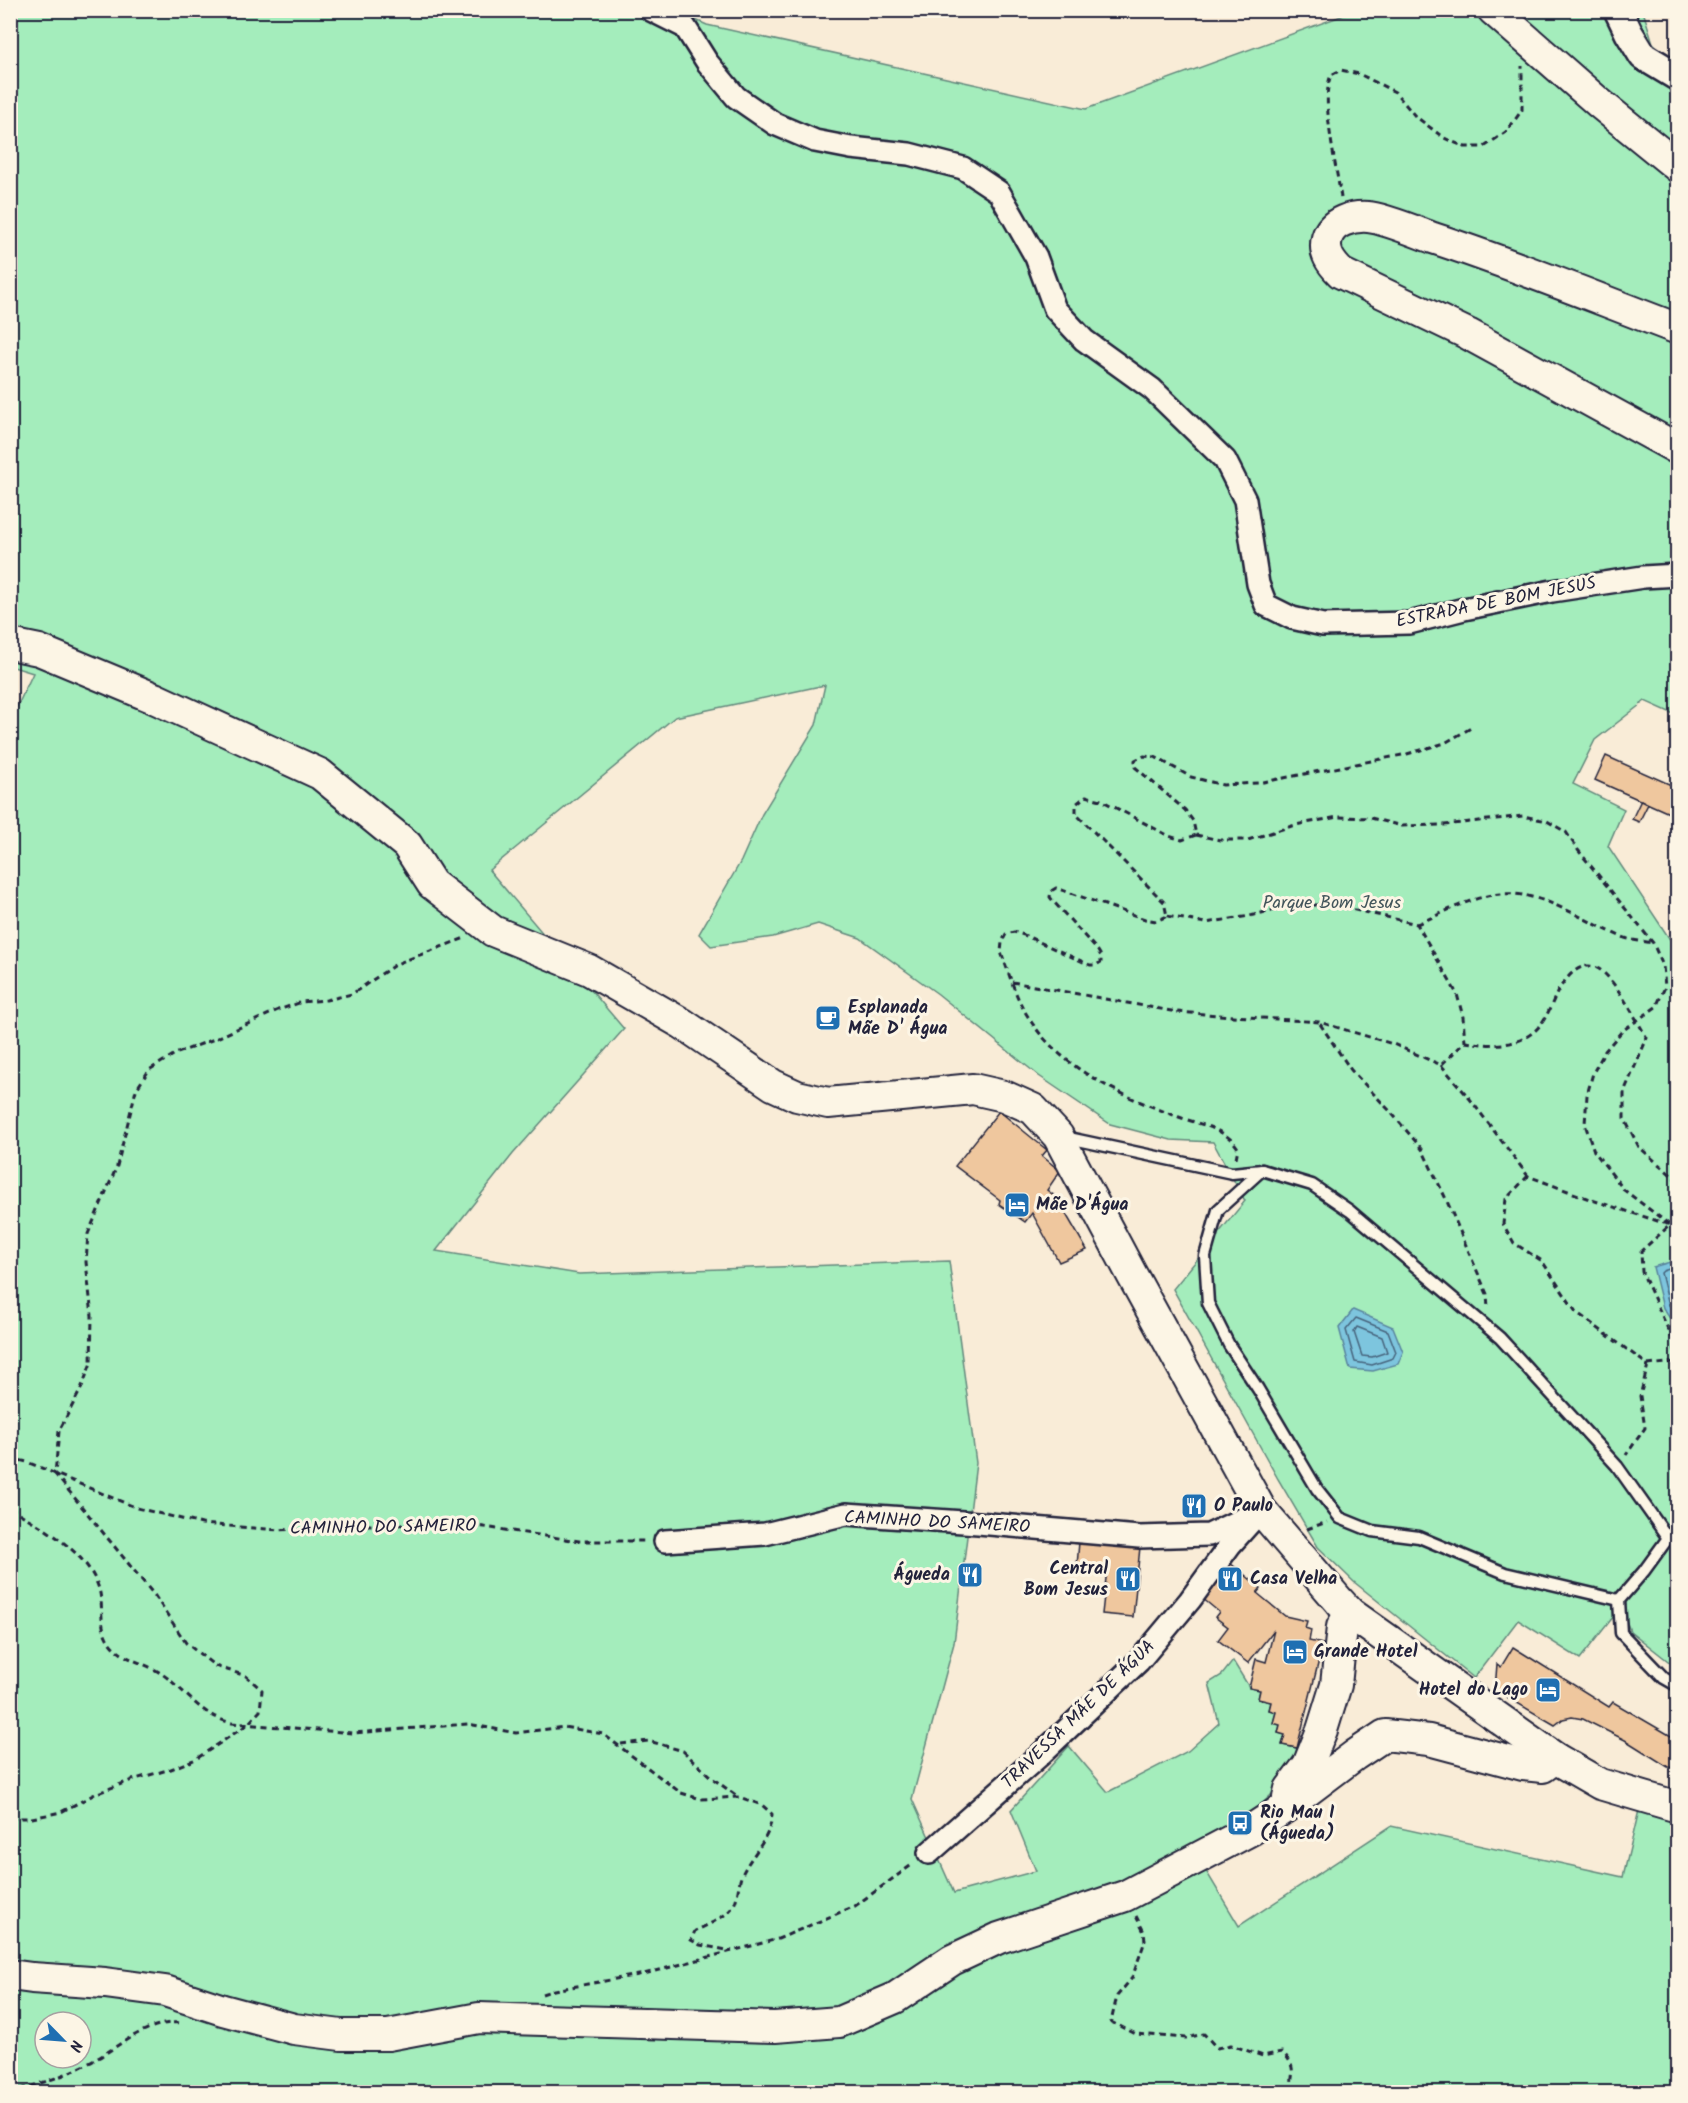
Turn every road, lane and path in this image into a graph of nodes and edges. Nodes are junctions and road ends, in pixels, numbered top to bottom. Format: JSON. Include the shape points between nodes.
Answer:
{"nodes":[{"id":1,"x":651,"y":10,"type":"edge"},
{"id":2,"x":1493,"y":10,"type":"edge"},
{"id":3,"x":1618,"y":10,"type":"edge"},
{"id":4,"x":1520,"y":34,"type":"junction"},
{"id":5,"x":1677,"y":77,"type":"edge"},
{"id":6,"x":1677,"y":167,"type":"edge"},
{"id":7,"x":1344,"y":221,"type":"junction"},
{"id":8,"x":1677,"y":329,"type":"edge"},
{"id":9,"x":1677,"y":449,"type":"edge"},
{"id":10,"x":1677,"y":575,"type":"edge"},
{"id":11,"x":10,"y":644,"type":"edge"},
{"id":12,"x":1471,"y":728,"type":"dead end"},
{"id":13,"x":1196,"y":835,"type":"junction"},
{"id":14,"x":1167,"y":916,"type":"junction"},
{"id":15,"x":1417,"y":924,"type":"junction"},
{"id":16,"x":493,"y":931,"type":"junction"},
{"id":17,"x":1653,"y":943,"type":"junction"},
{"id":18,"x":1012,"y":982,"type":"junction"},
{"id":19,"x":1637,"y":1020,"type":"junction"},
{"id":20,"x":1319,"y":1022,"type":"junction"},
{"id":21,"x":1465,"y":1042,"type":"junction"},
{"id":22,"x":1441,"y":1065,"type":"junction"},
{"id":23,"x":1058,"y":1136,"type":"junction"},
{"id":24,"x":1213,"y":1168,"type":"junction"},
{"id":25,"x":1262,"y":1170,"type":"junction"},
{"id":26,"x":1528,"y":1176,"type":"junction"},
{"id":27,"x":1677,"y":1181,"type":"edge"},
{"id":28,"x":1670,"y":1225,"type":"junction"},
{"id":29,"x":1677,"y":1239,"type":"edge"},
{"id":30,"x":1490,"y":1330,"type":"junction"},
{"id":31,"x":1677,"y":1363,"type":"edge"},
{"id":32,"x":1648,"y":1365,"type":"junction"},
{"id":33,"x":10,"y":1458,"type":"edge"},
{"id":34,"x":1617,"y":1466,"type":"junction"},
{"id":35,"x":55,"y":1474,"type":"junction"},
{"id":36,"x":10,"y":1508,"type":"edge"},
{"id":37,"x":1261,"y":1510,"type":"junction"},
{"id":38,"x":1340,"y":1518,"type":"junction"},
{"id":39,"x":1285,"y":1536,"type":"junction"},
{"id":40,"x":665,"y":1541,"type":"joint"},
{"id":41,"x":1619,"y":1600,"type":"junction"},
{"id":42,"x":1350,"y":1612,"type":"junction"},
{"id":43,"x":1677,"y":1686,"type":"edge"},
{"id":44,"x":247,"y":1725,"type":"junction"},
{"id":45,"x":620,"y":1744,"type":"junction"},
{"id":46,"x":1555,"y":1758,"type":"junction"},
{"id":47,"x":739,"y":1797,"type":"junction"},
{"id":48,"x":1286,"y":1807,"type":"junction"},
{"id":49,"x":1677,"y":1807,"type":"edge"},
{"id":50,"x":10,"y":1818,"type":"edge"},
{"id":51,"x":929,"y":1852,"type":"joint"},
{"id":52,"x":1125,"y":1896,"type":"junction"},
{"id":53,"x":732,"y":1951,"type":"junction"},
{"id":54,"x":10,"y":1975,"type":"edge"},
{"id":55,"x":532,"y":1998,"type":"dead end"},
{"id":56,"x":184,"y":2023,"type":"dead end"},
{"id":57,"x":10,"y":2092,"type":"edge"},
{"id":58,"x":1290,"y":2092,"type":"edge"}],
"edges":[{"from":1,"to":10,"type":"street","name":"ESTRADA DE BOM JESUS","via":[[685,27],[736,97],[775,124],[815,141],[909,154],[963,168],[999,192],[1036,257],[1055,309],[1084,340],[1152,389],[1225,460],[1245,500],[1258,584],[1266,605],[1292,618],[1323,625],[1408,623],[1552,591]]},
{"from":2,"to":4,"type":"main road"},
{"from":3,"to":5,"type":"street","via":[[1643,56]]},
{"from":4,"to":6,"type":"main road"},
{"from":4,"to":7,"type":"path","via":[[1522,110],[1507,131],[1484,147],[1466,147],[1444,138],[1415,116],[1395,92],[1359,74],[1341,70],[1331,75],[1329,112]]},
{"from":7,"to":8,"type":"main road","via":[[1371,217]]},
{"from":7,"to":9,"type":"main road","via":[[1335,225],[1325,247],[1330,261],[1341,273],[1468,334]]},
{"from":11,"to":16,"type":"main road","via":[[39,650],[154,698],[320,774],[407,845],[432,884]]},
{"from":12,"to":13,"type":"path","via":[[1445,743],[1407,754],[1258,783],[1223,785],[1191,777],[1155,757],[1135,760],[1135,767],[1185,810]]},
{"from":13,"to":14,"type":"path","via":[[1182,840],[1170,836],[1086,796],[1076,804],[1076,814],[1164,902]]},
{"from":13,"to":17,"type":"path","via":[[1248,840],[1294,825],[1338,817],[1371,818],[1402,826],[1523,816],[1547,821],[1566,832]]},
{"from":14,"to":15,"type":"path","via":[[1205,923],[1292,905],[1333,906]]},
{"from":14,"to":18,"type":"path","via":[[1156,921],[1144,919],[1056,888],[1050,897],[1098,951],[1101,963],[1090,965],[1014,932],[1006,933],[1001,952]]},
{"from":15,"to":17,"type":"path","via":[[1471,900],[1501,894],[1532,898],[1628,939]]},
{"from":15,"to":21,"type":"path","via":[[1457,994]]},
{"from":16,"to":23,"type":"main road","via":[[589,970],[682,1024],[773,1085],[797,1096],[828,1103],[973,1089],[1027,1105]]},
{"from":16,"to":35,"type":"path","via":[[396,964],[352,994],[278,1010],[175,1054],[150,1070],[136,1090],[117,1166],[88,1234],[86,1262],[93,1316],[91,1364],[59,1431]]},
{"from":17,"to":19,"type":"path","via":[[1663,966],[1665,987],[1656,1007]]},
{"from":18,"to":20,"type":"path","via":[[1177,1012]]},
{"from":18,"to":24,"type":"path","via":[[1043,1039],[1070,1064],[1118,1091],[1231,1137],[1238,1148],[1233,1164],[1228,1169]]},
{"from":19,"to":21,"type":"path","via":[[1610,979],[1597,968],[1582,966],[1570,974],[1547,1016],[1532,1034],[1512,1043]]},
{"from":19,"to":27,"type":"path","via":[[1647,1038],[1624,1092],[1624,1118],[1639,1147]]},
{"from":19,"to":28,"type":"path","via":[[1605,1051],[1593,1073],[1585,1124],[1594,1151],[1624,1190]]},
{"from":20,"to":22,"type":"path","via":[[1394,1044]]},
{"from":20,"to":30,"type":"path","via":[[1351,1070],[1422,1149],[1487,1294]]},
{"from":21,"to":22,"type":"path"},
{"from":22,"to":26,"type":"path"},
{"from":23,"to":24,"type":"lane"},
{"from":23,"to":37,"type":"main road"},
{"from":24,"to":25,"type":"lane","via":[[1232,1173]]},
{"from":25,"to":30,"type":"lane","via":[[1311,1185],[1350,1211]]},
{"from":25,"to":38,"type":"lane","via":[[1218,1210],[1204,1256],[1208,1303],[1228,1345],[1317,1489]]},
{"from":26,"to":28,"type":"path"},
{"from":26,"to":32,"type":"path","via":[[1506,1199],[1503,1224],[1514,1243],[1542,1261],[1576,1312]]},
{"from":28,"to":29,"type":"path"},
{"from":28,"to":31,"type":"path","via":[[1641,1251],[1642,1272],[1673,1340]]},
{"from":30,"to":34,"type":"lane"},
{"from":31,"to":32,"type":"path"},
{"from":32,"to":34,"type":"path","via":[[1640,1396],[1646,1428]]},
{"from":33,"to":35,"type":"path","name":"CAMINHO DO SAMEIRO"},
{"from":34,"to":41,"type":"lane","via":[[1668,1538]]},
{"from":35,"to":40,"type":"path","name":"CAMINHO DO SAMEIRO","via":[[137,1508],[202,1524],[279,1530],[464,1524],[579,1541]]},
{"from":35,"to":44,"type":"path","via":[[155,1596],[186,1643],[215,1666],[246,1676],[262,1690],[260,1711]]},
{"from":36,"to":44,"type":"path","via":[[66,1546],[87,1566],[99,1587],[106,1636],[121,1654],[163,1675],[206,1713],[219,1720]]},
{"from":37,"to":39,"type":"main road"},
{"from":37,"to":40,"type":"street","name":"CAMINHO DO SAMEIRO","via":[[1209,1535],[1139,1537],[846,1515],[765,1534]]},
{"from":37,"to":51,"type":"street","name":"TRAVESSA MÃE DE ÁGUA","via":[[1138,1660],[1039,1756]]},
{"from":38,"to":39,"type":"path"},
{"from":38,"to":41,"type":"lane","via":[[1372,1532],[1419,1537],[1505,1573]]},
{"from":39,"to":42,"type":"main road"},
{"from":41,"to":43,"type":"lane","via":[[1622,1633],[1664,1678]]},
{"from":42,"to":46,"type":"main road"},
{"from":42,"to":48,"type":"main road","via":[[1342,1627],[1336,1685],[1322,1730],[1308,1765],[1290,1789]]},
{"from":44,"to":45,"type":"path","via":[[353,1733],[468,1724],[516,1733],[564,1727],[603,1734]]},
{"from":44,"to":50,"type":"path","via":[[196,1759],[171,1769],[132,1779],[61,1812]]},
{"from":45,"to":47,"type":"path","via":[[681,1793],[701,1799]]},
{"from":45,"to":47,"type":"path","via":[[650,1741],[683,1751]]},
{"from":46,"to":48,"type":"main road","via":[[1543,1767],[1523,1765],[1429,1740],[1384,1735]]},
{"from":46,"to":49,"type":"main road","via":[[1600,1784]]},
{"from":47,"to":53,"type":"path","via":[[762,1805],[772,1814],[771,1827],[742,1874],[734,1905],[695,1931],[692,1940]]},
{"from":48,"to":52,"type":"main road","via":[[1251,1830]]},
{"from":51,"to":53,"type":"path","via":[[855,1906],[778,1940]]},
{"from":52,"to":54,"type":"main road","via":[[999,1938],[952,1960],[895,1998],[838,2022],[775,2027],[479,2018],[388,2036],[341,2035],[294,2029],[165,1991]]},
{"from":52,"to":58,"type":"path","via":[[1145,1941],[1132,1978],[1117,1996],[1110,2022],[1136,2034],[1186,2038],[1204,2034],[1217,2048],[1231,2045],[1263,2056],[1282,2052],[1293,2067]]},
{"from":53,"to":55,"type":"path"},
{"from":56,"to":57,"type":"path","via":[[153,2026],[88,2064]]}]}
